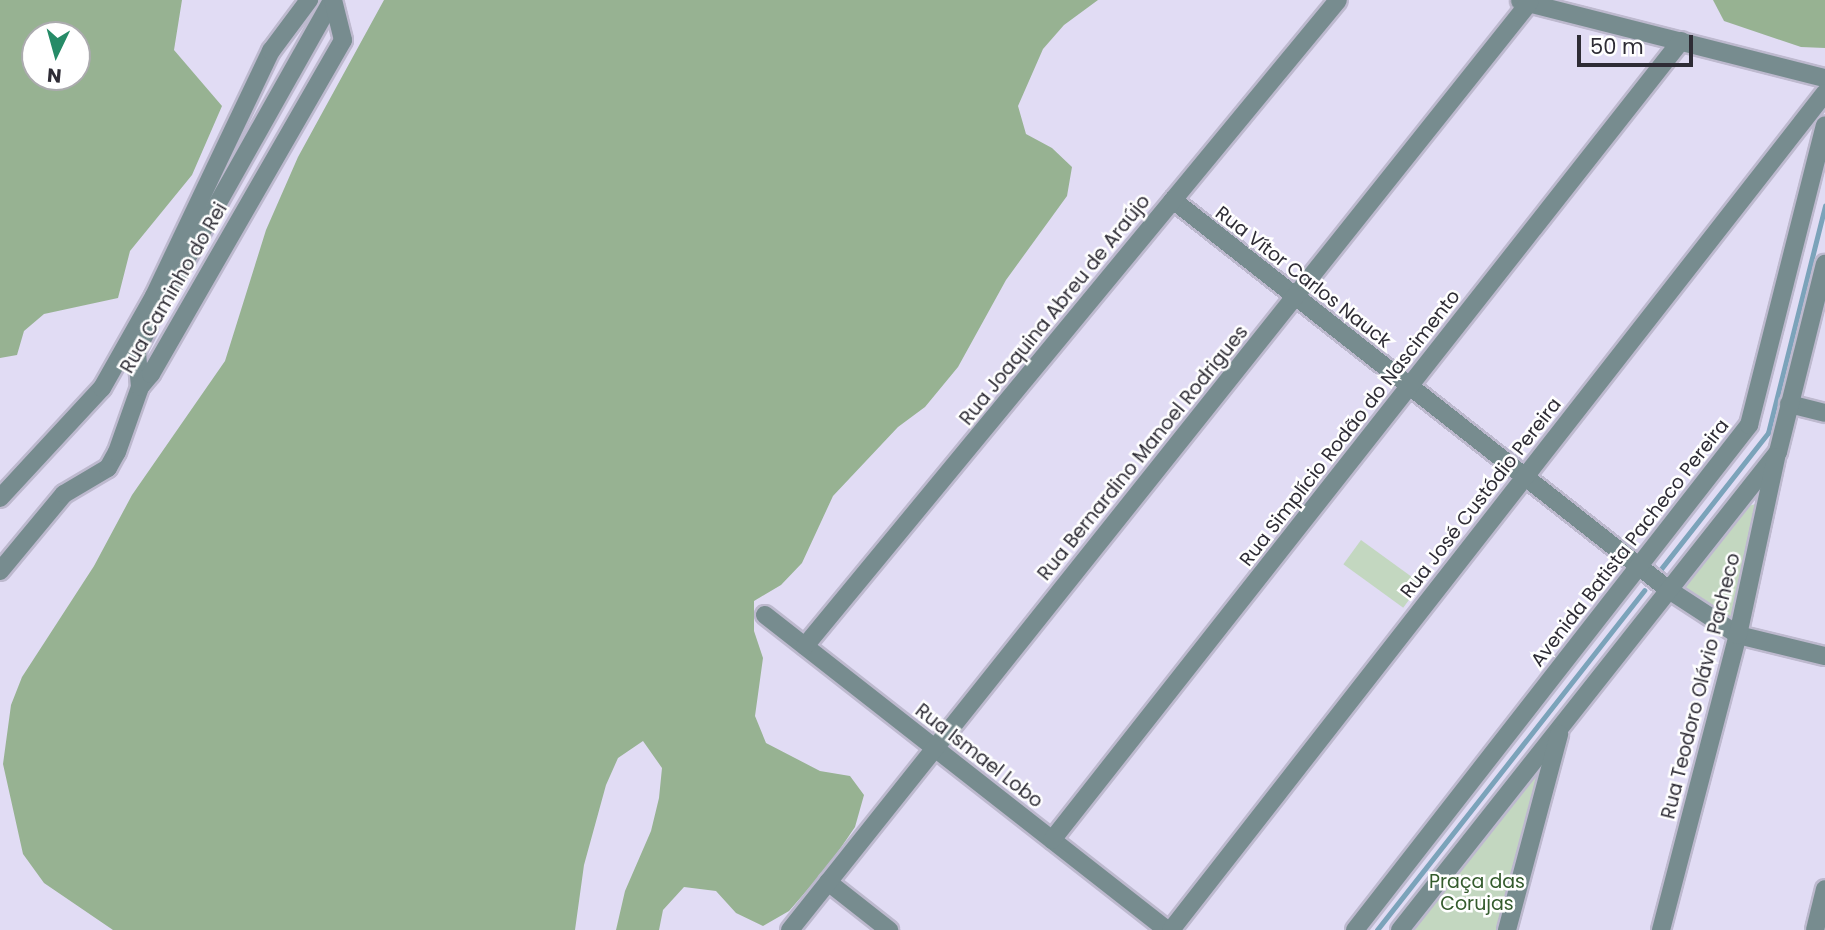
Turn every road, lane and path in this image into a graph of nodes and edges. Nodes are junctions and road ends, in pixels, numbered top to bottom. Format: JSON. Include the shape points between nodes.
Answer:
{"nodes":[{"id":1,"x":309,"y":0,"type":"edge"},
{"id":2,"x":1338,"y":0,"type":"edge"},
{"id":3,"x":332,"y":1,"type":"edge"},
{"id":4,"x":1534,"y":3,"type":"edge"},
{"id":5,"x":1681,"y":41,"type":"junction"},
{"id":6,"x":1825,"y":78,"type":"edge"},
{"id":7,"x":1825,"y":93,"type":"edge"},
{"id":8,"x":1825,"y":125,"type":"edge"},
{"id":9,"x":1172,"y":200,"type":"junction"},
{"id":10,"x":1825,"y":264,"type":"edge"},
{"id":11,"x":1294,"y":298,"type":"junction"},
{"id":12,"x":139,"y":387,"type":"junction"},
{"id":13,"x":1409,"y":387,"type":"junction"},
{"id":14,"x":1789,"y":404,"type":"junction"},
{"id":15,"x":1825,"y":413,"type":"edge"},
{"id":16,"x":1777,"y":452,"type":"junction"},
{"id":17,"x":1526,"y":476,"type":"junction"},
{"id":18,"x":0,"y":498,"type":"edge"},
{"id":19,"x":1638,"y":566,"type":"junction"},
{"id":20,"x":0,"y":571,"type":"edge"},
{"id":21,"x":1669,"y":590,"type":"junction"},
{"id":22,"x":765,"y":615,"type":"dead end"},
{"id":23,"x":1738,"y":635,"type":"junction"},
{"id":24,"x":805,"y":646,"type":"junction"},
{"id":25,"x":1825,"y":656,"type":"edge"},
{"id":26,"x":1562,"y":725,"type":"junction"},
{"id":27,"x":935,"y":748,"type":"junction"},
{"id":28,"x":1052,"y":840,"type":"junction"},
{"id":29,"x":828,"y":882,"type":"junction"},
{"id":30,"x":1825,"y":890,"type":"edge"},
{"id":31,"x":790,"y":930,"type":"edge"},
{"id":32,"x":890,"y":930,"type":"edge"},
{"id":33,"x":1169,"y":930,"type":"edge"},
{"id":34,"x":1355,"y":930,"type":"edge"},
{"id":35,"x":1400,"y":930,"type":"edge"},
{"id":36,"x":1507,"y":930,"type":"edge"},
{"id":37,"x":1661,"y":930,"type":"edge"},
{"id":38,"x":1815,"y":930,"type":"edge"}],
"edges":[{"from":1,"to":18,"type":"street","via":[[271,51],[154,296],[102,388]]},
{"from":2,"to":9,"type":"street","name":"Rua Joaquina Abreu de Araújo"},
{"from":3,"to":12,"type":"street","via":[[148,327],[137,350]]},
{"from":3,"to":12,"type":"street","name":"Rua Caminho do Rei","via":[[343,40],[151,374]]},
{"from":4,"to":5,"type":"street"},
{"from":4,"to":11,"type":"street","name":"Rua Bernardino Manoel Rodrigues"},
{"from":5,"to":6,"type":"street"},
{"from":5,"to":13,"type":"street","name":"Rua Simplício Rodão do Nascimento"},
{"from":7,"to":17,"type":"street","name":"Rua José Custódio Pereira"},
{"from":8,"to":19,"type":"street","name":"Avenida Batista Pacheco Pereira","via":[[1749,425]]},
{"from":9,"to":11,"type":"street","name":"Rua Vítor Carlos Nauck"},
{"from":9,"to":24,"type":"street","name":"Rua Joaquina Abreu de Araújo"},
{"from":10,"to":14,"type":"street"},
{"from":11,"to":13,"type":"street","name":"Rua Vítor Carlos Nauck"},
{"from":11,"to":27,"type":"street","name":"Rua Bernardino Manoel Rodrigues"},
{"from":12,"to":20,"type":"street","name":"Rua Caminho do Rei","via":[[138,403],[108,468],[64,494]]},
{"from":13,"to":17,"type":"street","name":"Rua Vítor Carlos Nauck"},
{"from":13,"to":28,"type":"street","name":"Rua Simplício Rodão do Nascimento"},
{"from":14,"to":15,"type":"street"},
{"from":14,"to":16,"type":"street"},
{"from":16,"to":21,"type":"street"},
{"from":16,"to":23,"type":"street","name":"Rua Teodoro Olávio Pacheco"},
{"from":17,"to":19,"type":"street","name":"Rua Vítor Carlos Nauck"},
{"from":17,"to":33,"type":"street","name":"Rua José Custódio Pereira"},
{"from":19,"to":21,"type":"street","name":"Rua Vítor Carlos Nauck"},
{"from":19,"to":34,"type":"street","name":"Avenida Batista Pacheco Pereira"},
{"from":21,"to":23,"type":"street","name":"Rua Vítor Carlos Nauck"},
{"from":21,"to":26,"type":"street"},
{"from":22,"to":24,"type":"street","name":"Rua Ismael Lobo"},
{"from":23,"to":25,"type":"street","name":"Rua Vítor Carlos Nauck"},
{"from":23,"to":37,"type":"street","name":"Rua Teodoro Olávio Pacheco"},
{"from":24,"to":27,"type":"street","name":"Rua Ismael Lobo"},
{"from":26,"to":35,"type":"street"},
{"from":26,"to":36,"type":"street"},
{"from":27,"to":28,"type":"street","name":"Rua Ismael Lobo"},
{"from":27,"to":29,"type":"street","name":"Rua Bernardino Manoel Rodrigues"},
{"from":28,"to":33,"type":"street","name":"Rua Ismael Lobo"},
{"from":29,"to":31,"type":"street","name":"Rua Bernardino Manoel Rodrigues"},
{"from":29,"to":32,"type":"street"},
{"from":30,"to":38,"type":"street"}]}
